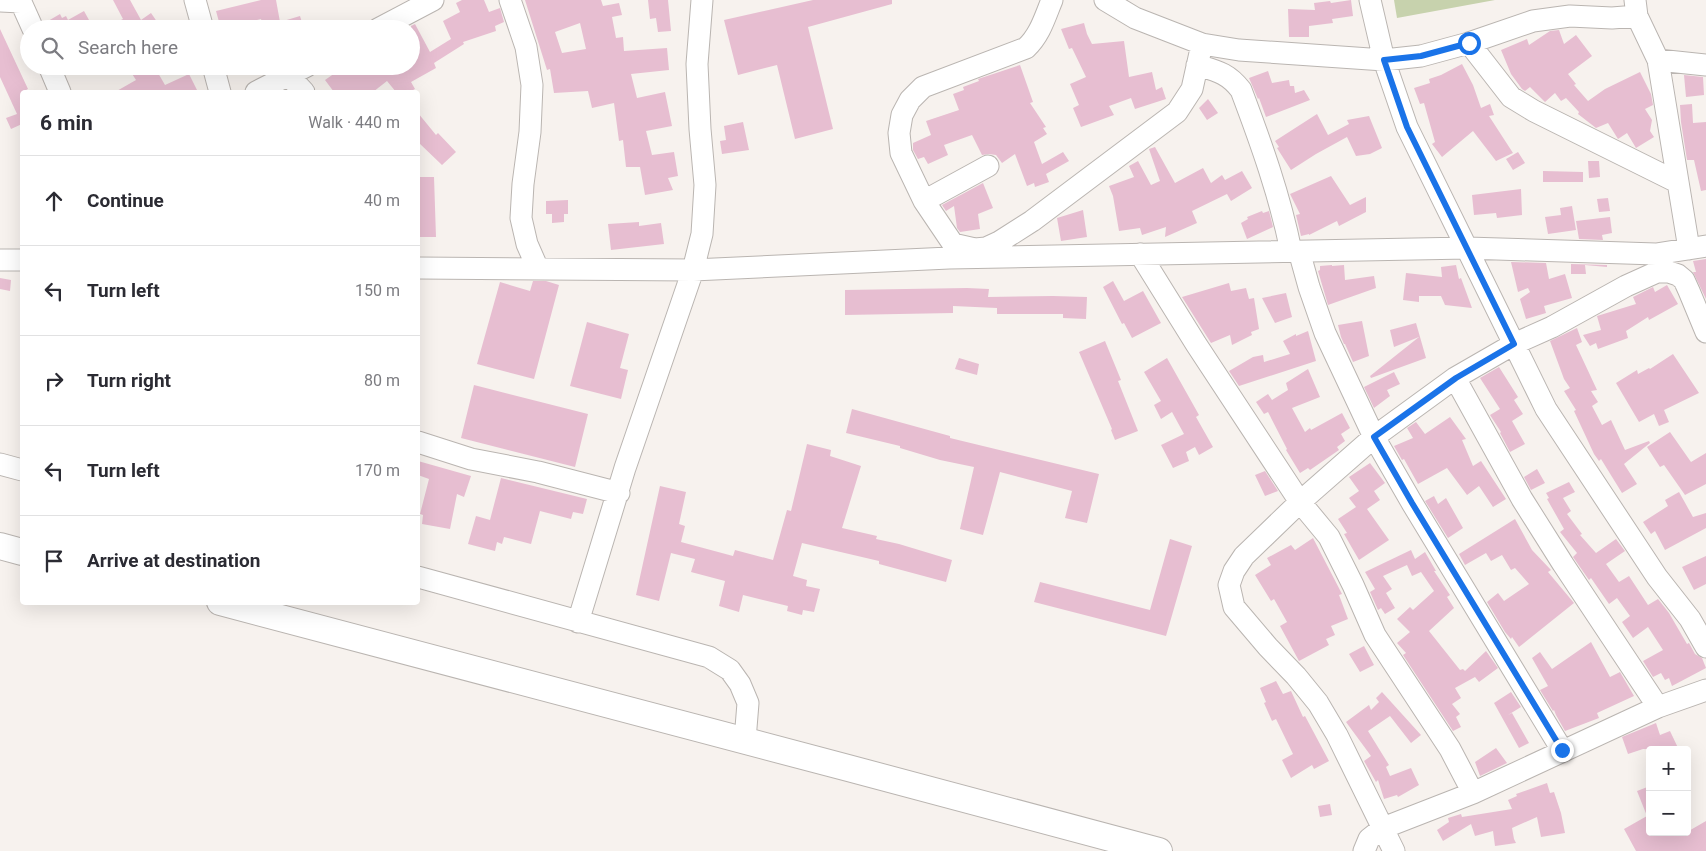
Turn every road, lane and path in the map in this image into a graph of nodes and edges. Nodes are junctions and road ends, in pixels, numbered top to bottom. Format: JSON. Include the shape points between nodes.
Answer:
{"nodes":[{"id":1,"x":195,"y":0,"type":"edge"},
{"id":2,"x":433,"y":0,"type":"edge"},
{"id":3,"x":510,"y":0,"type":"edge"},
{"id":4,"x":702,"y":0,"type":"edge"},
{"id":5,"x":1052,"y":0,"type":"edge"},
{"id":6,"x":1105,"y":0,"type":"edge"},
{"id":7,"x":1370,"y":0,"type":"edge"},
{"id":8,"x":14,"y":1,"type":"edge"},
{"id":9,"x":1636,"y":8,"type":"edge"},
{"id":10,"x":27,"y":20,"type":"edge"},
{"id":11,"x":201,"y":20,"type":"edge"},
{"id":12,"x":395,"y":20,"type":"edge"},
{"id":13,"x":1469,"y":43,"type":"junction"},
{"id":14,"x":1202,"y":44,"type":"junction"},
{"id":15,"x":1384,"y":60,"type":"junction"},
{"id":16,"x":1658,"y":60,"type":"junction"},
{"id":17,"x":1197,"y":65,"type":"junction"},
{"id":18,"x":1706,"y":65,"type":"edge"},
{"id":19,"x":53,"y":75,"type":"edge"},
{"id":20,"x":215,"y":75,"type":"edge"},
{"id":21,"x":290,"y":75,"type":"edge"},
{"id":22,"x":299,"y":75,"type":"edge"},
{"id":23,"x":59,"y":90,"type":"edge"},
{"id":24,"x":219,"y":90,"type":"edge"},
{"id":25,"x":260,"y":90,"type":"edge"},
{"id":26,"x":303,"y":90,"type":"edge"},
{"id":27,"x":988,"y":166,"type":"dead end"},
{"id":28,"x":1677,"y":182,"type":"junction"},
{"id":29,"x":924,"y":201,"type":"junction"},
{"id":30,"x":1467,"y":248,"type":"junction"},
{"id":31,"x":1697,"y":248,"type":"edge"},
{"id":32,"x":1295,"y":251,"type":"junction"},
{"id":33,"x":1140,"y":254,"type":"junction"},
{"id":34,"x":0,"y":260,"type":"edge"},
{"id":35,"x":20,"y":260,"type":"edge"},
{"id":36,"x":1656,"y":263,"type":"junction"},
{"id":37,"x":420,"y":268,"type":"edge"},
{"id":38,"x":538,"y":269,"type":"junction"},
{"id":39,"x":693,"y":270,"type":"junction"},
{"id":40,"x":1706,"y":332,"type":"edge"},
{"id":41,"x":1514,"y":344,"type":"junction"},
{"id":42,"x":1456,"y":378,"type":"junction"},
{"id":43,"x":1374,"y":437,"type":"junction"},
{"id":44,"x":420,"y":443,"type":"edge"},
{"id":45,"x":0,"y":464,"type":"edge"},
{"id":46,"x":20,"y":469,"type":"edge"},
{"id":47,"x":619,"y":493,"type":"junction"},
{"id":48,"x":1300,"y":502,"type":"junction"},
{"id":49,"x":0,"y":546,"type":"edge"},
{"id":50,"x":20,"y":551,"type":"edge"},
{"id":51,"x":420,"y":578,"type":"edge"},
{"id":52,"x":235,"y":605,"type":"edge"},
{"id":53,"x":578,"y":622,"type":"junction"},
{"id":54,"x":1706,"y":647,"type":"edge"},
{"id":55,"x":1706,"y":690,"type":"edge"},
{"id":56,"x":1658,"y":707,"type":"junction"},
{"id":57,"x":745,"y":740,"type":"junction"},
{"id":58,"x":1562,"y":750,"type":"junction"},
{"id":59,"x":1473,"y":793,"type":"junction"},
{"id":60,"x":1382,"y":828,"type":"junction"},
{"id":61,"x":1159,"y":851,"type":"edge"},
{"id":62,"x":1364,"y":851,"type":"edge"},
{"id":63,"x":1394,"y":851,"type":"edge"}],
"edges":[{"from":1,"to":11,"type":"street"},
{"from":2,"to":12,"type":"street"},
{"from":3,"to":38,"type":"street","via":[[526,47],[532,85],[521,218],[527,244]]},
{"from":4,"to":39,"type":"street","via":[[697,64],[705,185],[702,234]]},
{"from":5,"to":29,"type":"street","via":[[1040,30],[1026,48],[923,87],[910,100],[902,115],[899,133],[901,153]]},
{"from":6,"to":14,"type":"street","via":[[1135,18]]},
{"from":7,"to":15,"type":"street"},
{"from":8,"to":10,"type":"street"},
{"from":9,"to":13,"type":"street","via":[[1612,18],[1570,16],[1533,21]]},
{"from":9,"to":16,"type":"street"},
{"from":13,"to":15,"type":"street","via":[[1421,56]]},
{"from":13,"to":28,"type":"street","via":[[1511,96],[1534,112]]},
{"from":14,"to":15,"type":"street","via":[[1239,50]]},
{"from":14,"to":17,"type":"street"},
{"from":15,"to":30,"type":"street","via":[[1407,127]]},
{"from":16,"to":18,"type":"street"},
{"from":16,"to":28,"type":"street"},
{"from":17,"to":29,"type":"street","via":[[1192,89],[1176,112],[1032,221],[999,242],[975,249],[953,244]]},
{"from":17,"to":32,"type":"street","via":[[1225,74],[1241,90]]},
{"from":19,"to":23,"type":"street"},
{"from":20,"to":24,"type":"street"},
{"from":21,"to":25,"type":"street"},
{"from":22,"to":26,"type":"street"},
{"from":27,"to":29,"type":"street"},
{"from":28,"to":31,"type":"street"},
{"from":30,"to":32,"type":"street"},
{"from":30,"to":36,"type":"street"},
{"from":30,"to":41,"type":"street"},
{"from":31,"to":36,"type":"street"},
{"from":32,"to":33,"type":"street"},
{"from":32,"to":43,"type":"street","via":[[1325,333]]},
{"from":33,"to":39,"type":"street","via":[[949,258]]},
{"from":33,"to":48,"type":"street"},
{"from":34,"to":35,"type":"street"},
{"from":36,"to":40,"type":"street","via":[[1684,280]]},
{"from":36,"to":41,"type":"street","via":[[1626,286]]},
{"from":37,"to":38,"type":"street"},
{"from":38,"to":39,"type":"street"},
{"from":39,"to":47,"type":"street"},
{"from":41,"to":42,"type":"street"},
{"from":41,"to":54,"type":"street","via":[[1556,426]]},
{"from":42,"to":43,"type":"street"},
{"from":42,"to":56,"type":"street","via":[[1522,499]]},
{"from":43,"to":48,"type":"street"},
{"from":43,"to":58,"type":"street"},
{"from":44,"to":47,"type":"street","via":[[471,459]]},
{"from":45,"to":46,"type":"street"},
{"from":47,"to":53,"type":"street"},
{"from":48,"to":59,"type":"street","via":[[1334,546],[1375,635],[1450,749]]},
{"from":48,"to":60,"type":"street","via":[[1244,556],[1229,585],[1231,597],[1242,618],[1318,702]]},
{"from":49,"to":50,"type":"main road"},
{"from":51,"to":53,"type":"street"},
{"from":52,"to":57,"type":"main road"},
{"from":53,"to":57,"type":"street","via":[[709,657],[730,670],[748,703]]},
{"from":55,"to":56,"type":"street"},
{"from":56,"to":58,"type":"street"},
{"from":57,"to":61,"type":"main road"},
{"from":58,"to":59,"type":"street"},
{"from":59,"to":60,"type":"street"},
{"from":60,"to":62,"type":"street","via":[[1369,838]]},
{"from":60,"to":63,"type":"street"}]}
